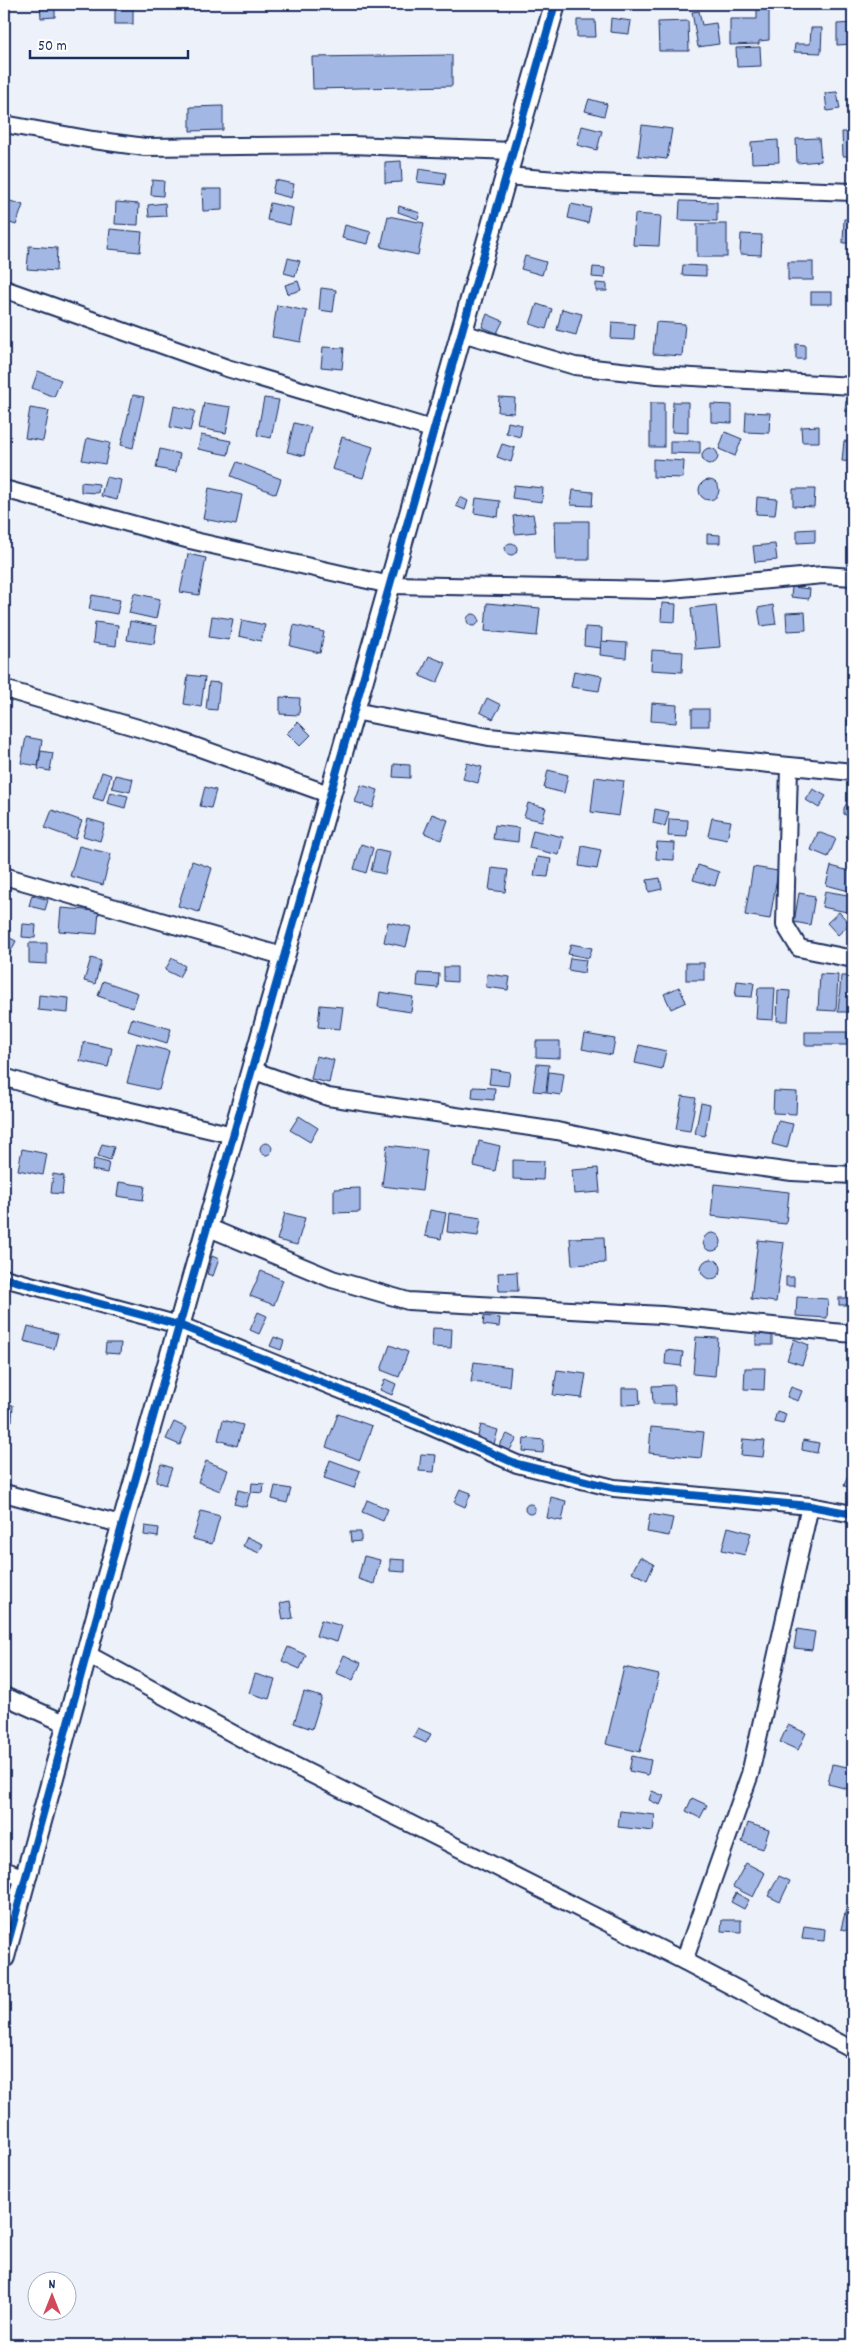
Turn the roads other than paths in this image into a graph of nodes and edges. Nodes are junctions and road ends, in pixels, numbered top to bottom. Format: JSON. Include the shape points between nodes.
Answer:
{"nodes":[{"id":1,"x":554,"y":4,"type":"edge"},
{"id":2,"x":4,"y":124,"type":"edge"},
{"id":3,"x":512,"y":151,"type":"junction"},
{"id":4,"x":506,"y":176,"type":"junction"},
{"id":5,"x":853,"y":192,"type":"edge"},
{"id":6,"x":4,"y":289,"type":"edge"},
{"id":7,"x":462,"y":333,"type":"junction"},
{"id":8,"x":853,"y":386,"type":"edge"},
{"id":9,"x":435,"y":430,"type":"junction"},
{"id":10,"x":4,"y":489,"type":"edge"},
{"id":11,"x":853,"y":577,"type":"edge"},
{"id":12,"x":390,"y":585,"type":"junction"},
{"id":13,"x":4,"y":689,"type":"edge"},
{"id":14,"x":354,"y":711,"type":"junction"},
{"id":15,"x":789,"y":767,"type":"junction"},
{"id":16,"x":853,"y":772,"type":"edge"},
{"id":17,"x":331,"y":796,"type":"junction"},
{"id":18,"x":4,"y":876,"type":"edge"},
{"id":19,"x":286,"y":957,"type":"junction"},
{"id":20,"x":853,"y":960,"type":"edge"},
{"id":21,"x":252,"y":1070,"type":"junction"},
{"id":22,"x":4,"y":1077,"type":"edge"},
{"id":23,"x":233,"y":1135,"type":"junction"},
{"id":24,"x":853,"y":1175,"type":"edge"},
{"id":25,"x":207,"y":1227,"type":"junction"},
{"id":26,"x":4,"y":1278,"type":"edge"},
{"id":27,"x":179,"y":1325,"type":"junction"},
{"id":28,"x":853,"y":1334,"type":"edge"},
{"id":29,"x":4,"y":1493,"type":"edge"},
{"id":30,"x":810,"y":1506,"type":"junction"},
{"id":31,"x":853,"y":1514,"type":"edge"},
{"id":32,"x":124,"y":1524,"type":"junction"},
{"id":33,"x":87,"y":1654,"type":"junction"},
{"id":34,"x":4,"y":1696,"type":"edge"},
{"id":35,"x":69,"y":1725,"type":"junction"},
{"id":36,"x":4,"y":1870,"type":"edge"},
{"id":37,"x":26,"y":1879,"type":"junction"},
{"id":38,"x":4,"y":1957,"type":"edge"},
{"id":39,"x":684,"y":1961,"type":"junction"},
{"id":40,"x":853,"y":2050,"type":"edge"}],
"edges":[{"from":1,"to":3,"type":"street"},
{"from":2,"to":3,"type":"street","via":[[145,147],[352,145]]},
{"from":3,"to":4,"type":"street"},
{"from":4,"to":5,"type":"street","via":[[604,184]]},
{"from":4,"to":7,"type":"street"},
{"from":6,"to":9,"type":"street","via":[[227,368]]},
{"from":7,"to":8,"type":"street","via":[[575,366],[658,375]]},
{"from":7,"to":9,"type":"street"},
{"from":9,"to":12,"type":"street"},
{"from":10,"to":12,"type":"street","via":[[190,540]]},
{"from":11,"to":12,"type":"street","via":[[823,574],[659,590]]},
{"from":12,"to":14,"type":"street"},
{"from":13,"to":17,"type":"street","via":[[168,737]]},
{"from":14,"to":15,"type":"street","via":[[489,737]]},
{"from":14,"to":17,"type":"street"},
{"from":15,"to":16,"type":"street"},
{"from":15,"to":20,"type":"street","via":[[785,925],[799,948]]},
{"from":17,"to":19,"type":"street"},
{"from":18,"to":19,"type":"street"},
{"from":19,"to":21,"type":"street"},
{"from":21,"to":23,"type":"street"},
{"from":21,"to":24,"type":"street","via":[[328,1097],[557,1131],[676,1156],[792,1172]]},
{"from":22,"to":23,"type":"street","via":[[58,1094]]},
{"from":23,"to":25,"type":"street"},
{"from":25,"to":27,"type":"street"},
{"from":25,"to":28,"type":"street","via":[[332,1279],[408,1301],[662,1316]]},
{"from":26,"to":27,"type":"street"},
{"from":27,"to":30,"type":"street","via":[[517,1464],[614,1488]]},
{"from":27,"to":32,"type":"street"},
{"from":29,"to":32,"type":"street"},
{"from":30,"to":31,"type":"street"},
{"from":30,"to":39,"type":"street","via":[[750,1774]]},
{"from":32,"to":33,"type":"street"},
{"from":33,"to":35,"type":"street"},
{"from":33,"to":39,"type":"street","via":[[261,1749]]},
{"from":34,"to":35,"type":"street"},
{"from":35,"to":37,"type":"street"},
{"from":36,"to":37,"type":"street"},
{"from":37,"to":38,"type":"street"},
{"from":39,"to":40,"type":"street"}]}
